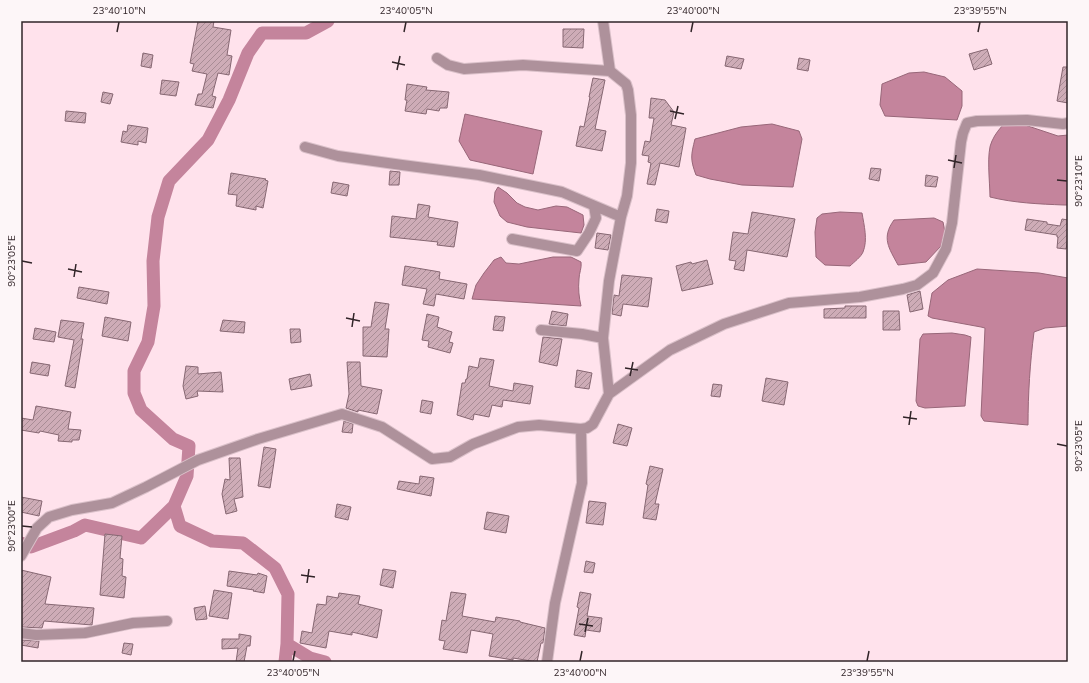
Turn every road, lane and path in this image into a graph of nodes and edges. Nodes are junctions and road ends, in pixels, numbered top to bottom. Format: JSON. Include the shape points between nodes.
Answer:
{"nodes":[{"id":1,"x":603,"y":21,"type":"edge"},
{"id":2,"x":437,"y":58,"type":"dead end"},
{"id":3,"x":610,"y":71,"type":"junction"},
{"id":4,"x":1068,"y":123,"type":"edge"},
{"id":5,"x":306,"y":147,"type":"dead end"},
{"id":6,"x":594,"y":206,"type":"junction"},
{"id":7,"x":621,"y":217,"type":"junction"},
{"id":8,"x":512,"y":239,"type":"dead end"},
{"id":9,"x":541,"y":330,"type":"dead end"},
{"id":10,"x":603,"y":338,"type":"junction"},
{"id":11,"x":609,"y":394,"type":"junction"},
{"id":12,"x":581,"y":429,"type":"junction"},
{"id":13,"x":21,"y":556,"type":"edge"},
{"id":14,"x":167,"y":621,"type":"dead end"},
{"id":15,"x":21,"y":633,"type":"edge"},
{"id":16,"x":547,"y":662,"type":"edge"}],
"edges":[{"from":1,"to":3,"type":"street"},
{"from":2,"to":3,"type":"street","via":[[448,65],[464,69],[524,65]]},
{"from":3,"to":7,"type":"street","via":[[626,84],[631,115],[631,163],[627,196]]},
{"from":4,"to":11,"type":"street","via":[[1027,120],[977,120],[967,123],[961,142],[952,223],[946,249],[932,273],[917,285],[860,297],[789,303],[724,324],[670,350]]},
{"from":5,"to":6,"type":"street","via":[[338,156],[479,175],[562,192]]},
{"from":6,"to":7,"type":"street"},
{"from":6,"to":8,"type":"street","via":[[596,218],[578,251]]},
{"from":7,"to":10,"type":"street","via":[[609,281]]},
{"from":9,"to":10,"type":"street"},
{"from":10,"to":11,"type":"street"},
{"from":11,"to":12,"type":"street","via":[[593,424]]},
{"from":12,"to":13,"type":"street","via":[[539,425],[518,427],[473,444],[450,457],[432,460],[382,427],[342,414],[258,438],[198,460],[112,503],[50,517],[37,528]]},
{"from":12,"to":16,"type":"street","via":[[582,483],[555,603]]},
{"from":14,"to":15,"type":"street","via":[[133,623],[85,633],[36,636]]}]}
